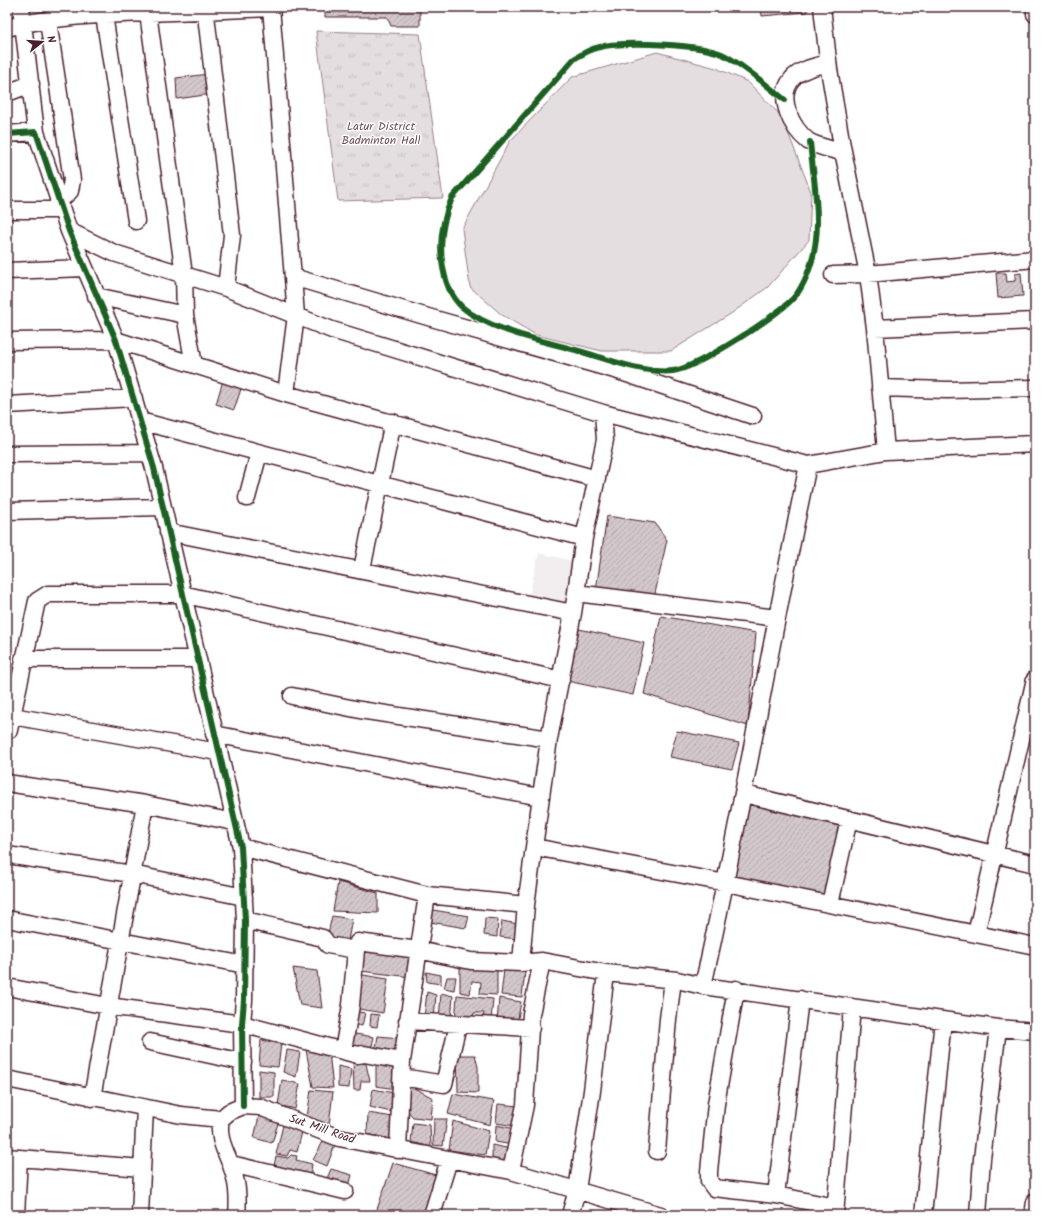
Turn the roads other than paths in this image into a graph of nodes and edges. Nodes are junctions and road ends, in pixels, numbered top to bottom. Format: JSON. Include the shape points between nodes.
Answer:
{"nodes":[{"id":1,"x":21,"y":7,"type":"edge"},
{"id":2,"x":271,"y":7,"type":"edge"},
{"id":3,"x":822,"y":7,"type":"edge"},
{"id":4,"x":1035,"y":7,"type":"edge"},
{"id":5,"x":206,"y":9,"type":"edge"},
{"id":6,"x":147,"y":10,"type":"edge"},
{"id":7,"x":85,"y":12,"type":"edge"},
{"id":8,"x":1035,"y":14,"type":"edge"},
{"id":9,"x":104,"y":15,"type":"junction"},
{"id":10,"x":48,"y":21,"type":"junction"},
{"id":11,"x":23,"y":24,"type":"junction"},
{"id":12,"x":7,"y":28,"type":"edge"},
{"id":13,"x":828,"y":63,"type":"junction"},
{"id":14,"x":31,"y":84,"type":"junction"},
{"id":15,"x":7,"y":93,"type":"edge"},
{"id":16,"x":36,"y":132,"type":"junction"},
{"id":17,"x":7,"y":134,"type":"edge"},
{"id":18,"x":844,"y":152,"type":"junction"},
{"id":19,"x":60,"y":206,"type":"junction"},
{"id":20,"x":7,"y":210,"type":"edge"},
{"id":21,"x":136,"y":221,"type":"dead end"},
{"id":22,"x":69,"y":231,"type":"junction"},
{"id":23,"x":1035,"y":259,"type":"edge"},
{"id":24,"x":85,"y":268,"type":"junction"},
{"id":25,"x":7,"y":271,"type":"edge"},
{"id":26,"x":868,"y":274,"type":"junction"},
{"id":27,"x":184,"y":275,"type":"junction"},
{"id":28,"x":833,"y":275,"type":"dead end"},
{"id":29,"x":293,"y":276,"type":"junction"},
{"id":30,"x":226,"y":288,"type":"junction"},
{"id":31,"x":96,"y":296,"type":"junction"},
{"id":32,"x":185,"y":315,"type":"junction"},
{"id":33,"x":296,"y":315,"type":"junction"},
{"id":34,"x":1035,"y":321,"type":"edge"},
{"id":35,"x":875,"y":328,"type":"junction"},
{"id":36,"x":7,"y":340,"type":"edge"},
{"id":37,"x":116,"y":340,"type":"junction"},
{"id":38,"x":194,"y":365,"type":"junction"},
{"id":39,"x":880,"y":388,"type":"junction"},
{"id":40,"x":1035,"y":388,"type":"edge"},
{"id":41,"x":286,"y":394,"type":"junction"},
{"id":42,"x":134,"y":398,"type":"junction"},
{"id":43,"x":7,"y":404,"type":"edge"},
{"id":44,"x":603,"y":413,"type":"junction"},
{"id":45,"x":753,"y":416,"type":"dead end"},
{"id":46,"x":140,"y":421,"type":"junction"},
{"id":47,"x":393,"y":422,"type":"junction"},
{"id":48,"x":1035,"y":444,"type":"edge"},
{"id":49,"x":886,"y":451,"type":"junction"},
{"id":50,"x":149,"y":453,"type":"junction"},
{"id":51,"x":259,"y":453,"type":"junction"},
{"id":52,"x":7,"y":454,"type":"edge"},
{"id":53,"x":808,"y":465,"type":"junction"},
{"id":54,"x":597,"y":479,"type":"junction"},
{"id":55,"x":379,"y":485,"type":"junction"},
{"id":56,"x":247,"y":498,"type":"dead end"},
{"id":57,"x":162,"y":507,"type":"junction"},
{"id":58,"x":7,"y":511,"type":"edge"},
{"id":59,"x":168,"y":532,"type":"junction"},
{"id":60,"x":584,"y":538,"type":"junction"},
{"id":61,"x":362,"y":569,"type":"junction"},
{"id":62,"x":576,"y":593,"type":"junction"},
{"id":63,"x":182,"y":594,"type":"junction"},
{"id":64,"x":573,"y":612,"type":"junction"},
{"id":65,"x":777,"y":618,"type":"junction"},
{"id":66,"x":23,"y":659,"type":"junction"},
{"id":67,"x":197,"y":659,"type":"junction"},
{"id":68,"x":1035,"y":678,"type":"edge"},
{"id":69,"x":561,"y":680,"type":"junction"},
{"id":70,"x":292,"y":696,"type":"dead end"},
{"id":71,"x":9,"y":729,"type":"edge"},
{"id":72,"x":214,"y":734,"type":"junction"},
{"id":73,"x":549,"y":739,"type":"junction"},
{"id":74,"x":218,"y":752,"type":"junction"},
{"id":75,"x":7,"y":783,"type":"edge"},
{"id":76,"x":744,"y":794,"type":"junction"},
{"id":77,"x":540,"y":797,"type":"junction"},
{"id":78,"x":145,"y":804,"type":"junction"},
{"id":79,"x":849,"y":819,"type":"junction"},
{"id":80,"x":234,"y":822,"type":"junction"},
{"id":81,"x":534,"y":847,"type":"junction"},
{"id":82,"x":241,"y":848,"type":"junction"},
{"id":83,"x":994,"y":854,"type":"junction"},
{"id":84,"x":7,"y":855,"type":"edge"},
{"id":85,"x":1035,"y":864,"type":"edge"},
{"id":86,"x":132,"y":874,"type":"junction"},
{"id":87,"x":726,"y":883,"type":"junction"},
{"id":88,"x":427,"y":895,"type":"junction"},
{"id":89,"x":244,"y":897,"type":"junction"},
{"id":90,"x":830,"y":904,"type":"junction"},
{"id":91,"x":526,"y":906,"type":"junction"},
{"id":92,"x":7,"y":919,"type":"edge"},
{"id":93,"x":245,"y":920,"type":"junction"},
{"id":94,"x":976,"y":934,"type":"junction"},
{"id":95,"x":120,"y":940,"type":"junction"},
{"id":96,"x":1035,"y":946,"type":"edge"},
{"id":97,"x":356,"y":950,"type":"junction"},
{"id":98,"x":418,"y":950,"type":"junction"},
{"id":99,"x":542,"y":961,"type":"junction"},
{"id":100,"x":521,"y":963,"type":"junction"},
{"id":101,"x":245,"y":965,"type":"junction"},
{"id":102,"x":606,"y":973,"type":"junction"},
{"id":103,"x":674,"y":980,"type":"junction"},
{"id":104,"x":703,"y":986,"type":"junction"},
{"id":105,"x":7,"y":987,"type":"edge"},
{"id":106,"x":736,"y":989,"type":"junction"},
{"id":107,"x":800,"y":999,"type":"junction"},
{"id":108,"x":108,"y":1006,"type":"junction"},
{"id":109,"x":852,"y":1007,"type":"junction"},
{"id":110,"x":943,"y":1020,"type":"junction"},
{"id":111,"x":406,"y":1021,"type":"junction"},
{"id":112,"x":242,"y":1024,"type":"junction"},
{"id":113,"x":458,"y":1025,"type":"junction"},
{"id":114,"x":530,"y":1028,"type":"junction"},
{"id":115,"x":998,"y":1028,"type":"junction"},
{"id":116,"x":1035,"y":1031,"type":"edge"},
{"id":117,"x":150,"y":1042,"type":"dead end"},
{"id":118,"x":343,"y":1051,"type":"junction"},
{"id":119,"x":402,"y":1061,"type":"junction"},
{"id":120,"x":243,"y":1062,"type":"junction"},
{"id":121,"x":402,"y":1077,"type":"junction"},
{"id":122,"x":7,"y":1079,"type":"edge"},
{"id":123,"x":92,"y":1098,"type":"junction"},
{"id":124,"x":243,"y":1106,"type":"junction"},
{"id":125,"x":145,"y":1108,"type":"junction"},
{"id":126,"x":221,"y":1119,"type":"junction"},
{"id":127,"x":398,"y":1150,"type":"junction"},
{"id":128,"x":657,"y":1151,"type":"dead end"},
{"id":129,"x":13,"y":1157,"type":"edge"},
{"id":130,"x":449,"y":1160,"type":"junction"},
{"id":131,"x":231,"y":1164,"type":"junction"},
{"id":132,"x":142,"y":1168,"type":"junction"},
{"id":133,"x":511,"y":1171,"type":"junction"},
{"id":134,"x":577,"y":1190,"type":"junction"},
{"id":135,"x":345,"y":1191,"type":"dead end"},
{"id":136,"x":776,"y":1196,"type":"junction"},
{"id":137,"x":1035,"y":1202,"type":"edge"},
{"id":138,"x":835,"y":1211,"type":"edge"},
{"id":139,"x":16,"y":1215,"type":"edge"},
{"id":140,"x":140,"y":1215,"type":"edge"},
{"id":141,"x":237,"y":1215,"type":"edge"},
{"id":142,"x":432,"y":1215,"type":"edge"},
{"id":143,"x":570,"y":1215,"type":"edge"},
{"id":144,"x":661,"y":1215,"type":"edge"},
{"id":145,"x":923,"y":1215,"type":"edge"},
{"id":146,"x":978,"y":1215,"type":"edge"},
{"id":147,"x":1034,"y":1215,"type":"edge"}],
"edges":[{"from":1,"to":11,"type":"street"},
{"from":2,"to":5,"type":"street"},
{"from":2,"to":29,"type":"street"},
{"from":3,"to":13,"type":"street"},
{"from":4,"to":8,"type":"street"},
{"from":5,"to":6,"type":"street"},
{"from":5,"to":30,"type":"street","via":[[232,235]]},
{"from":6,"to":9,"type":"street"},
{"from":6,"to":27,"type":"street"},
{"from":7,"to":9,"type":"street"},
{"from":7,"to":10,"type":"street"},
{"from":9,"to":21,"type":"street"},
{"from":10,"to":11,"type":"street"},
{"from":10,"to":19,"type":"street","via":[[72,180],[70,191]]},
{"from":11,"to":12,"type":"street"},
{"from":11,"to":14,"type":"street"},
{"from":13,"to":18,"type":"street"},
{"from":13,"to":18,"type":"street","via":[[792,78],[786,88],[785,100],[794,125],[810,142]]},
{"from":14,"to":15,"type":"street"},
{"from":14,"to":16,"type":"street"},
{"from":16,"to":17,"type":"street"},
{"from":16,"to":19,"type":"street"},
{"from":18,"to":26,"type":"street"},
{"from":19,"to":20,"type":"street"},
{"from":19,"to":22,"type":"street"},
{"from":22,"to":24,"type":"street"},
{"from":22,"to":27,"type":"street","via":[[114,253]]},
{"from":23,"to":26,"type":"street"},
{"from":24,"to":25,"type":"street"},
{"from":24,"to":31,"type":"street"},
{"from":26,"to":28,"type":"street"},
{"from":26,"to":35,"type":"street"},
{"from":27,"to":30,"type":"street"},
{"from":27,"to":32,"type":"street"},
{"from":29,"to":33,"type":"street"},
{"from":29,"to":45,"type":"street","via":[[615,370]]},
{"from":30,"to":33,"type":"street"},
{"from":31,"to":32,"type":"street"},
{"from":31,"to":37,"type":"street"},
{"from":32,"to":38,"type":"street"},
{"from":33,"to":41,"type":"street"},
{"from":33,"to":44,"type":"street","via":[[332,330]]},
{"from":34,"to":35,"type":"street"},
{"from":35,"to":39,"type":"street"},
{"from":36,"to":37,"type":"street"},
{"from":37,"to":38,"type":"street"},
{"from":37,"to":42,"type":"street"},
{"from":38,"to":41,"type":"street"},
{"from":39,"to":40,"type":"street"},
{"from":39,"to":49,"type":"street"},
{"from":41,"to":47,"type":"street"},
{"from":42,"to":43,"type":"street"},
{"from":42,"to":46,"type":"street"},
{"from":44,"to":53,"type":"street"},
{"from":44,"to":54,"type":"street","via":[[605,440]]},
{"from":46,"to":50,"type":"street"},
{"from":46,"to":51,"type":"street"},
{"from":47,"to":54,"type":"street"},
{"from":47,"to":55,"type":"street"},
{"from":48,"to":49,"type":"street"},
{"from":49,"to":53,"type":"street"},
{"from":50,"to":52,"type":"street"},
{"from":50,"to":57,"type":"street"},
{"from":51,"to":55,"type":"street"},
{"from":51,"to":56,"type":"street"},
{"from":53,"to":65,"type":"street"},
{"from":54,"to":60,"type":"street"},
{"from":55,"to":60,"type":"street"},
{"from":55,"to":61,"type":"street"},
{"from":57,"to":58,"type":"street"},
{"from":57,"to":59,"type":"street"},
{"from":59,"to":61,"type":"street"},
{"from":59,"to":63,"type":"street"},
{"from":60,"to":62,"type":"street"},
{"from":61,"to":64,"type":"street"},
{"from":62,"to":64,"type":"street"},
{"from":62,"to":65,"type":"street"},
{"from":63,"to":66,"type":"street","via":[[48,594],[37,601]]},
{"from":63,"to":67,"type":"street"},
{"from":63,"to":69,"type":"street"},
{"from":64,"to":69,"type":"street"},
{"from":65,"to":76,"type":"street"},
{"from":66,"to":67,"type":"street"},
{"from":66,"to":71,"type":"street"},
{"from":67,"to":72,"type":"street"},
{"from":68,"to":83,"type":"street"},
{"from":69,"to":73,"type":"street"},
{"from":70,"to":73,"type":"street","via":[[366,711]]},
{"from":71,"to":74,"type":"street"},
{"from":72,"to":74,"type":"street"},
{"from":72,"to":77,"type":"street"},
{"from":73,"to":77,"type":"street"},
{"from":74,"to":80,"type":"street"},
{"from":75,"to":78,"type":"street"},
{"from":76,"to":79,"type":"street"},
{"from":76,"to":87,"type":"street"},
{"from":77,"to":81,"type":"street"},
{"from":78,"to":80,"type":"street"},
{"from":78,"to":86,"type":"street"},
{"from":79,"to":83,"type":"street"},
{"from":79,"to":90,"type":"street"},
{"from":80,"to":82,"type":"street"},
{"from":81,"to":87,"type":"street"},
{"from":81,"to":91,"type":"street"},
{"from":82,"to":88,"type":"street"},
{"from":82,"to":89,"type":"street"},
{"from":83,"to":85,"type":"street"},
{"from":83,"to":94,"type":"street"},
{"from":84,"to":86,"type":"street"},
{"from":86,"to":89,"type":"street"},
{"from":86,"to":95,"type":"street"},
{"from":87,"to":90,"type":"street"},
{"from":87,"to":104,"type":"street"},
{"from":88,"to":91,"type":"street"},
{"from":88,"to":98,"type":"street"},
{"from":89,"to":93,"type":"street"},
{"from":90,"to":94,"type":"street"},
{"from":91,"to":100,"type":"street"},
{"from":92,"to":95,"type":"street"},
{"from":93,"to":97,"type":"street","via":[[323,938],[328,945]]},
{"from":93,"to":101,"type":"street"},
{"from":94,"to":96,"type":"street"},
{"from":95,"to":101,"type":"street"},
{"from":95,"to":108,"type":"street"},
{"from":97,"to":98,"type":"street","via":[[358,942]]},
{"from":97,"to":118,"type":"street","via":[[351,1005]]},
{"from":98,"to":100,"type":"street","via":[[471,960]]},
{"from":98,"to":111,"type":"street"},
{"from":99,"to":100,"type":"street"},
{"from":99,"to":102,"type":"street"},
{"from":99,"to":114,"type":"street"},
{"from":101,"to":112,"type":"street"},
{"from":102,"to":103,"type":"street"},
{"from":102,"to":134,"type":"street"},
{"from":103,"to":104,"type":"street"},
{"from":103,"to":128,"type":"street","via":[[668,1019]]},
{"from":104,"to":106,"type":"street"},
{"from":105,"to":108,"type":"street"},
{"from":106,"to":107,"type":"street"},
{"from":106,"to":136,"type":"street","via":[[716,1104],[709,1181],[714,1188]]},
{"from":107,"to":109,"type":"street"},
{"from":107,"to":136,"type":"street"},
{"from":108,"to":112,"type":"street"},
{"from":108,"to":123,"type":"street"},
{"from":109,"to":110,"type":"street"},
{"from":109,"to":138,"type":"street"},
{"from":110,"to":115,"type":"street"},
{"from":110,"to":145,"type":"street"},
{"from":111,"to":113,"type":"street"},
{"from":111,"to":119,"type":"street"},
{"from":112,"to":118,"type":"street"},
{"from":112,"to":120,"type":"street"},
{"from":113,"to":114,"type":"street"},
{"from":113,"to":121,"type":"street","via":[[444,1084]]},
{"from":114,"to":133,"type":"street","via":[[525,1105]]},
{"from":115,"to":116,"type":"street"},
{"from":115,"to":146,"type":"street"},
{"from":117,"to":120,"type":"street"},
{"from":118,"to":119,"type":"street"},
{"from":119,"to":121,"type":"street"},
{"from":120,"to":124,"type":"street"},
{"from":121,"to":127,"type":"street"},
{"from":122,"to":123,"type":"street"},
{"from":123,"to":125,"type":"street"},
{"from":124,"to":126,"type":"street"},
{"from":124,"to":127,"type":"street","name":"Sut Mill Road","via":[[260,1107],[339,1138]]},
{"from":125,"to":126,"type":"street"},
{"from":125,"to":132,"type":"street"},
{"from":126,"to":131,"type":"street","via":[[221,1141]]},
{"from":127,"to":130,"type":"street","name":"Sut Mill Road"},
{"from":129,"to":132,"type":"street"},
{"from":129,"to":139,"type":"street"},
{"from":130,"to":133,"type":"street","name":"Sut Mill Road"},
{"from":130,"to":142,"type":"street"},
{"from":131,"to":135,"type":"street"},
{"from":131,"to":141,"type":"street","via":[[236,1180]]},
{"from":132,"to":140,"type":"street"},
{"from":133,"to":134,"type":"street","name":"Sut Mill Road"},
{"from":134,"to":143,"type":"street"},
{"from":134,"to":144,"type":"street","name":"Sut Mill Road"},
{"from":136,"to":138,"type":"street"},
{"from":137,"to":147,"type":"street"}]}
